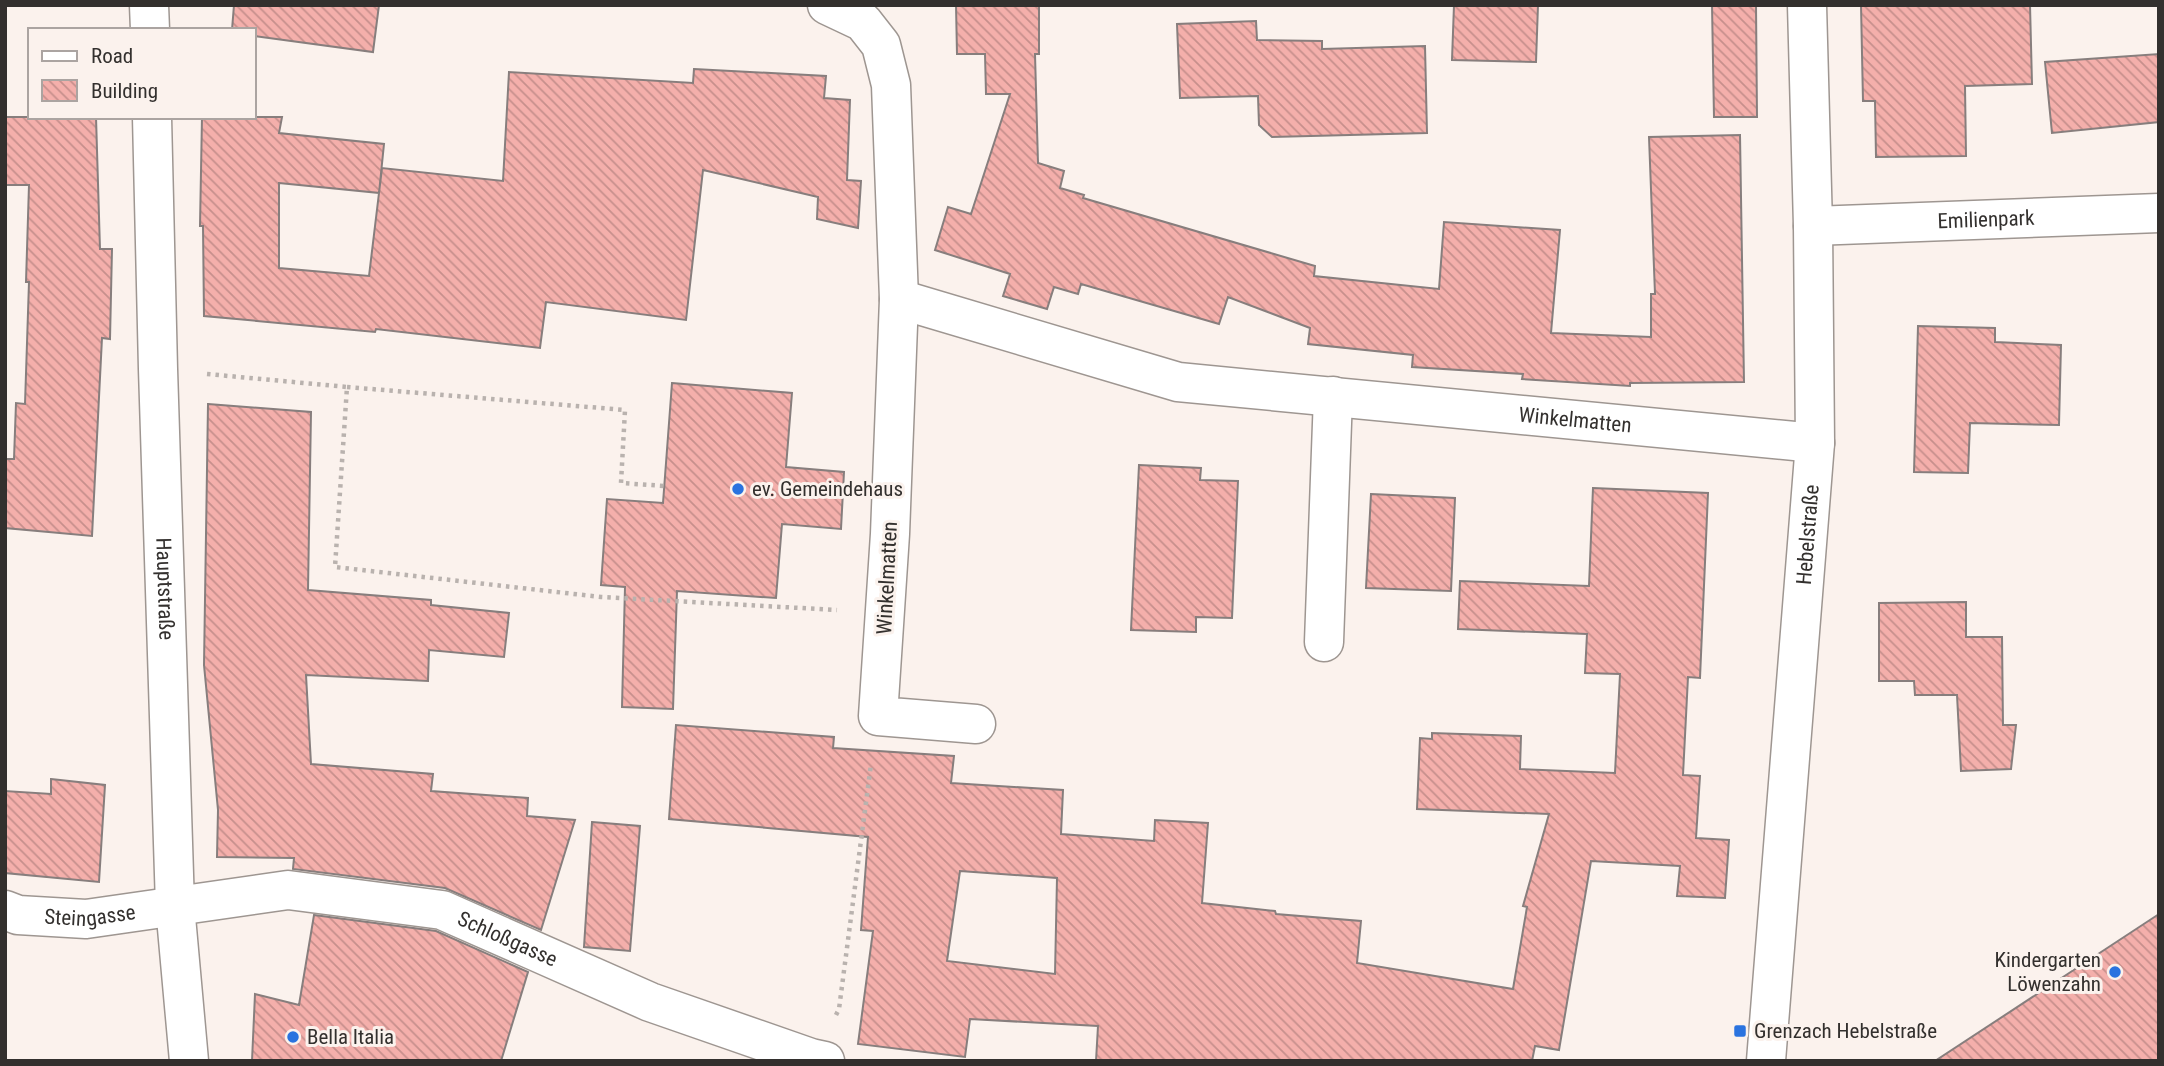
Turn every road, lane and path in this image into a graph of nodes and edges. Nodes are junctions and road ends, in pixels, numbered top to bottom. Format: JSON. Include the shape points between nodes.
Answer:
{"nodes":[{"id":1,"x":149,"y":5,"type":"edge"},
{"id":2,"x":828,"y":5,"type":"edge"},
{"id":3,"x":1807,"y":5,"type":"edge"},
{"id":4,"x":150,"y":28,"type":"edge"},
{"id":5,"x":152,"y":119,"type":"edge"},
{"id":6,"x":2159,"y":213,"type":"edge"},
{"id":7,"x":1813,"y":226,"type":"junction"},
{"id":8,"x":899,"y":299,"type":"junction"},
{"id":9,"x":158,"y":369,"type":"junction"},
{"id":10,"x":347,"y":387,"type":"junction"},
{"id":11,"x":1333,"y":396,"type":"junction"},
{"id":12,"x":1815,"y":443,"type":"junction"},
{"id":13,"x":664,"y":486,"type":"dead end"},
{"id":14,"x":886,"y":612,"type":"junction"},
{"id":15,"x":1324,"y":642,"type":"dead end"},
{"id":16,"x":877,"y":716,"type":"junction"},
{"id":17,"x":976,"y":724,"type":"dead end"},
{"id":18,"x":174,"y":906,"type":"junction"},
{"id":19,"x":5,"y":911,"type":"edge"},
{"id":20,"x":818,"y":1059,"type":"edge"},
{"id":21,"x":189,"y":1061,"type":"edge"},
{"id":22,"x":1766,"y":1061,"type":"edge"}],
"edges":[{"from":1,"to":4,"type":"street"},
{"from":2,"to":8,"type":"street","name":"Winkelmatten","via":[[863,22],[881,45],[891,85]]},
{"from":3,"to":7,"type":"street","name":"Hebelstraße"},
{"from":5,"to":9,"type":"street","name":"Hauptstraße"},
{"from":6,"to":7,"type":"street","name":"Emilienpark"},
{"from":7,"to":12,"type":"street","name":"Hebelstraße"},
{"from":8,"to":11,"type":"street","name":"Winkelmatten","via":[[1178,382]]},
{"from":8,"to":14,"type":"street","name":"Winkelmatten"},
{"from":9,"to":10,"type":"path"},
{"from":9,"to":18,"type":"street","name":"Hauptstraße"},
{"from":10,"to":13,"type":"path","via":[[625,410],[621,483]]},
{"from":10,"to":14,"type":"path","via":[[335,567],[601,597]]},
{"from":11,"to":12,"type":"street","name":"Winkelmatten"},
{"from":11,"to":15,"type":"street"},
{"from":12,"to":22,"type":"street","name":"Hebelstraße"},
{"from":14,"to":16,"type":"street","name":"Winkelmatten"},
{"from":16,"to":17,"type":"street"},
{"from":16,"to":20,"type":"path","via":[[839,1009]]},
{"from":18,"to":19,"type":"street","name":"Steingasse","via":[[86,919]]},
{"from":18,"to":20,"type":"street","name":"Schloßgasse","via":[[288,890],[442,910],[650,1002]]},
{"from":18,"to":21,"type":"street","name":"Hauptstraße"}]}
